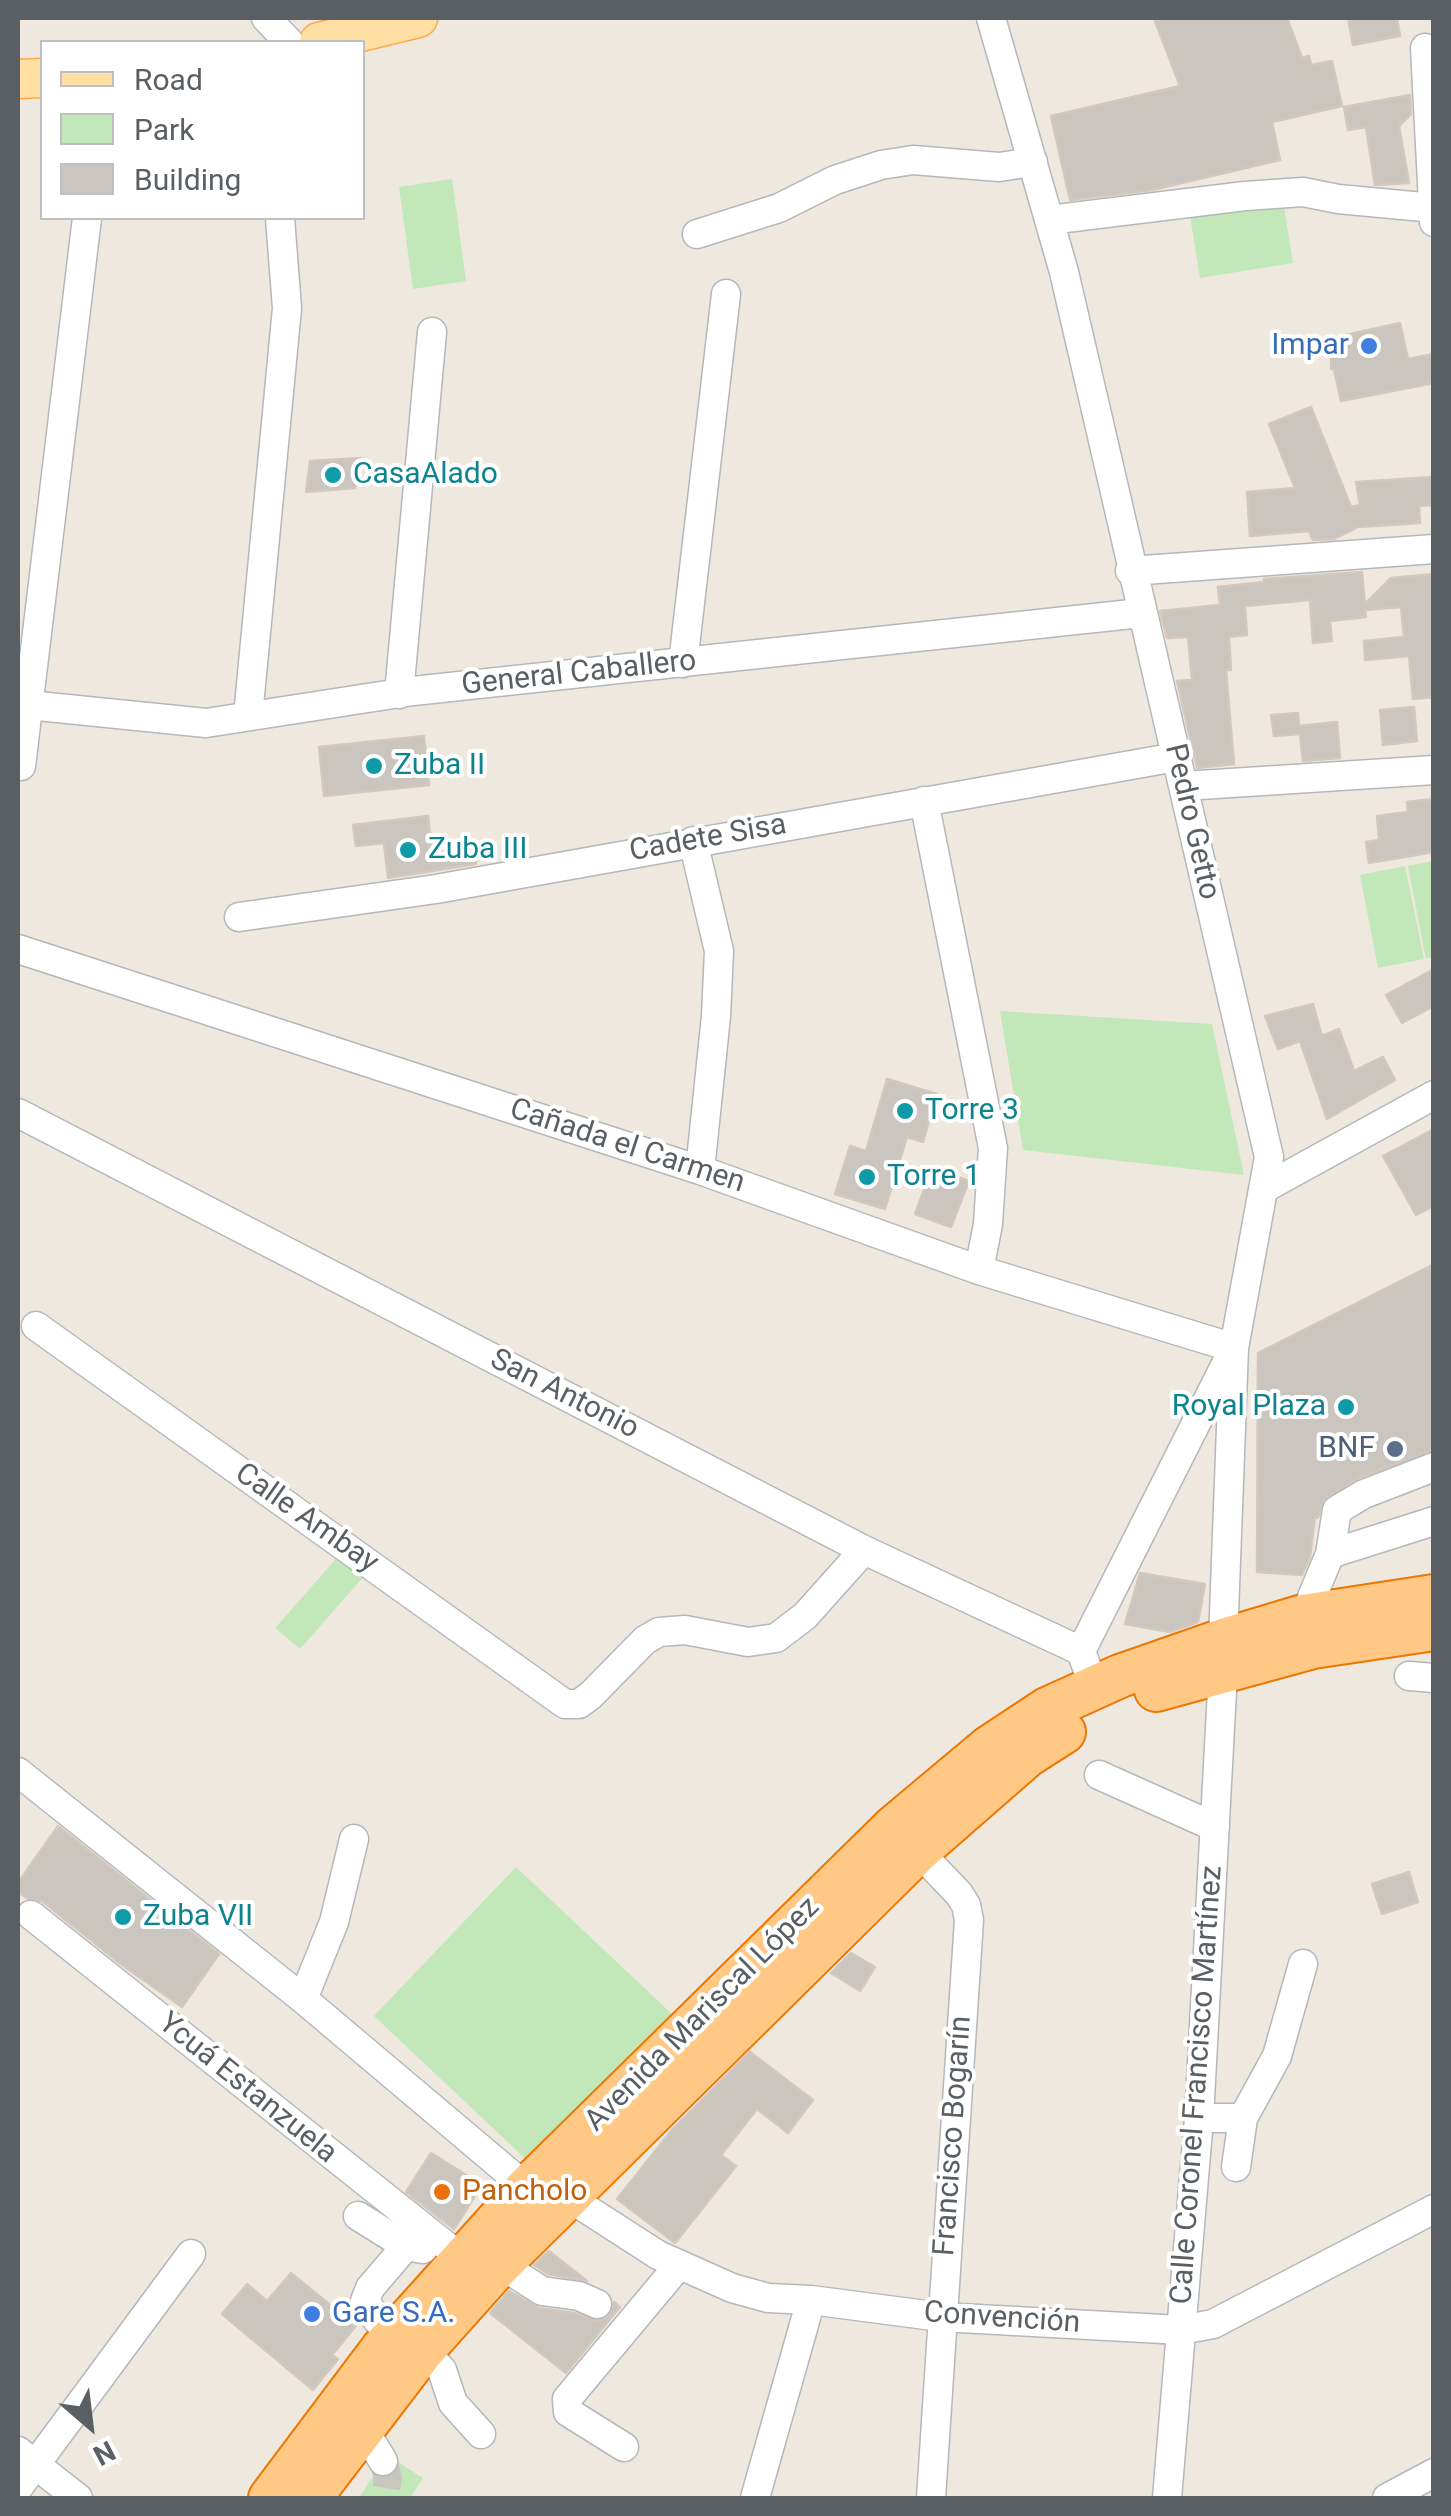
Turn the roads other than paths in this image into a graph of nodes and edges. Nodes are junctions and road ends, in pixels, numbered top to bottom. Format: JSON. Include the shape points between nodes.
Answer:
{"nodes":[{"id":1,"x":266,"y":18,"type":"edge"},
{"id":2,"x":418,"y":18,"type":"edge"},
{"id":3,"x":991,"y":18,"type":"edge"},
{"id":4,"x":287,"y":40,"type":"edge"},
{"id":5,"x":327,"y":40,"type":"edge"},
{"id":6,"x":1425,"y":48,"type":"dead end"},
{"id":7,"x":1032,"y":162,"type":"junction"},
{"id":8,"x":1433,"y":208,"type":"edge"},
{"id":9,"x":87,"y":220,"type":"edge"},
{"id":10,"x":280,"y":220,"type":"edge"},
{"id":11,"x":1049,"y":220,"type":"junction"},
{"id":12,"x":1434,"y":222,"type":"edge"},
{"id":13,"x":697,"y":234,"type":"dead end"},
{"id":14,"x":726,"y":294,"type":"dead end"},
{"id":15,"x":432,"y":332,"type":"dead end"},
{"id":16,"x":1434,"y":549,"type":"edge"},
{"id":17,"x":1130,"y":572,"type":"junction"},
{"id":18,"x":1142,"y":613,"type":"junction"},
{"id":19,"x":683,"y":662,"type":"junction"},
{"id":20,"x":399,"y":694,"type":"junction"},
{"id":21,"x":23,"y":705,"type":"edge"},
{"id":22,"x":248,"y":716,"type":"junction"},
{"id":23,"x":1176,"y":758,"type":"junction"},
{"id":24,"x":21,"y":766,"type":"dead end"},
{"id":25,"x":1434,"y":770,"type":"edge"},
{"id":26,"x":1184,"y":786,"type":"junction"},
{"id":27,"x":924,"y":801,"type":"junction"},
{"id":28,"x":692,"y":841,"type":"junction"},
{"id":29,"x":239,"y":918,"type":"dead end"},
{"id":30,"x":18,"y":949,"type":"edge"},
{"id":31,"x":1434,"y":1095,"type":"edge"},
{"id":32,"x":18,"y":1113,"type":"edge"},
{"id":33,"x":700,"y":1170,"type":"junction"},
{"id":34,"x":1264,"y":1189,"type":"junction"},
{"id":35,"x":979,"y":1270,"type":"junction"},
{"id":36,"x":36,"y":1326,"type":"dead end"},
{"id":37,"x":1234,"y":1348,"type":"junction"},
{"id":38,"x":1434,"y":1467,"type":"edge"},
{"id":39,"x":1434,"y":1521,"type":"edge"},
{"id":40,"x":864,"y":1550,"type":"junction"},
{"id":41,"x":1330,"y":1554,"type":"junction"},
{"id":42,"x":1434,"y":1596,"type":"edge"},
{"id":43,"x":1311,"y":1616,"type":"junction"},
{"id":44,"x":1434,"y":1629,"type":"edge"},
{"id":45,"x":1223,"y":1656,"type":"junction"},
{"id":46,"x":1088,"y":1669,"type":"junction"},
{"id":47,"x":18,"y":1772,"type":"edge"},
{"id":48,"x":1099,"y":1775,"type":"dead end"},
{"id":49,"x":1215,"y":1827,"type":"junction"},
{"id":50,"x":354,"y":1839,"type":"dead end"},
{"id":51,"x":918,"y":1852,"type":"junction"},
{"id":52,"x":31,"y":1916,"type":"dead end"},
{"id":53,"x":1303,"y":1964,"type":"dead end"},
{"id":54,"x":303,"y":1999,"type":"junction"},
{"id":55,"x":1199,"y":2118,"type":"junction"},
{"id":56,"x":1243,"y":2118,"type":"junction"},
{"id":57,"x":1236,"y":2167,"type":"dead end"},
{"id":58,"x":547,"y":2192,"type":"junction"},
{"id":59,"x":1434,"y":2209,"type":"edge"},
{"id":60,"x":358,"y":2216,"type":"dead end"},
{"id":61,"x":406,"y":2246,"type":"junction"},
{"id":62,"x":190,"y":2254,"type":"dead end"},
{"id":63,"x":471,"y":2259,"type":"junction"},
{"id":64,"x":679,"y":2265,"type":"junction"},
{"id":65,"x":811,"y":2300,"type":"junction"},
{"id":66,"x":598,"y":2304,"type":"dead end"},
{"id":67,"x":941,"y":2317,"type":"junction"},
{"id":68,"x":1181,"y":2330,"type":"junction"},
{"id":69,"x":409,"y":2342,"type":"junction"},
{"id":70,"x":481,"y":2434,"type":"dead end"},
{"id":71,"x":624,"y":2447,"type":"dead end"},
{"id":72,"x":26,"y":2458,"type":"edge"},
{"id":73,"x":1434,"y":2474,"type":"edge"},
{"id":74,"x":18,"y":2488,"type":"edge"},
{"id":75,"x":78,"y":2498,"type":"edge"},
{"id":76,"x":282,"y":2498,"type":"edge"},
{"id":77,"x":755,"y":2498,"type":"edge"},
{"id":78,"x":930,"y":2498,"type":"edge"},
{"id":79,"x":1167,"y":2498,"type":"edge"},
{"id":80,"x":1387,"y":2498,"type":"edge"}],
"edges":[{"from":1,"to":4,"type":"street"},
{"from":2,"to":5,"type":"main road"},
{"from":3,"to":7,"type":"street","name":"Pedro Getto"},
{"from":6,"to":8,"type":"street"},
{"from":7,"to":11,"type":"street","name":"Pedro Getto"},
{"from":7,"to":13,"type":"street","via":[[881,164]]},
{"from":8,"to":11,"type":"street","via":[[1303,192]]},
{"from":8,"to":12,"type":"street"},
{"from":9,"to":21,"type":"street"},
{"from":10,"to":22,"type":"street","via":[[287,308]]},
{"from":11,"to":17,"type":"street","name":"Pedro Getto"},
{"from":14,"to":19,"type":"street"},
{"from":15,"to":20,"type":"street"},
{"from":16,"to":17,"type":"street"},
{"from":17,"to":18,"type":"street","name":"Pedro Getto"},
{"from":18,"to":19,"type":"street","name":"General Caballero"},
{"from":18,"to":23,"type":"street","name":"Pedro Getto"},
{"from":19,"to":20,"type":"street","name":"General Caballero"},
{"from":20,"to":22,"type":"street","name":"General Caballero"},
{"from":21,"to":22,"type":"street","name":"General Caballero","via":[[206,723]]},
{"from":21,"to":24,"type":"street"},
{"from":23,"to":26,"type":"street","name":"Pedro Getto"},
{"from":23,"to":27,"type":"street","name":"Cadete Sisa"},
{"from":25,"to":26,"type":"street"},
{"from":26,"to":34,"type":"street","name":"Pedro Getto","via":[[1268,1158]]},
{"from":27,"to":28,"type":"street","name":"Cadete Sisa"},
{"from":27,"to":35,"type":"street","via":[[993,1148]]},
{"from":28,"to":29,"type":"street","name":"Cadete Sisa"},
{"from":28,"to":33,"type":"street","via":[[719,951]]},
{"from":30,"to":33,"type":"street","name":"Cañada el Carmen"},
{"from":31,"to":34,"type":"street"},
{"from":32,"to":40,"type":"street","name":"San Antonio"},
{"from":33,"to":35,"type":"street","name":"Cañada el Carmen"},
{"from":34,"to":37,"type":"street","name":"Pedro Getto"},
{"from":35,"to":37,"type":"street","name":"Cañada el Carmen"},
{"from":36,"to":40,"type":"street","name":"Calle Ambay","via":[[565,1704],[579,1704],[659,1632],[748,1642],[776,1638]]},
{"from":37,"to":45,"type":"street","name":"Pedro Getto"},
{"from":37,"to":46,"type":"street"},
{"from":38,"to":41,"type":"street","via":[[1337,1510]]},
{"from":39,"to":41,"type":"street"},
{"from":40,"to":46,"type":"street","name":"San Antonio"},
{"from":41,"to":43,"type":"street"},
{"from":42,"to":43,"type":"highway"},
{"from":43,"to":45,"type":"highway"},
{"from":44,"to":45,"type":"highway"},
{"from":45,"to":46,"type":"highway","name":"Avenida Mariscal López"},
{"from":45,"to":49,"type":"street","name":"Calle Coronel Francisco Martínez"},
{"from":45,"to":51,"type":"highway","name":"Avenida Mariscal López","via":[[1028,1755]]},
{"from":46,"to":58,"type":"highway","name":"Avenida Mariscal López","via":[[895,1826]]},
{"from":47,"to":54,"type":"street","name":"Convención"},
{"from":48,"to":49,"type":"street"},
{"from":49,"to":55,"type":"street","name":"Calle Coronel Francisco Martínez"},
{"from":50,"to":54,"type":"street","via":[[334,1922]]},
{"from":51,"to":58,"type":"highway","name":"Avenida Mariscal López"},
{"from":51,"to":67,"type":"street","name":"Francisco Bogarín","via":[[959,1894],[969,1920]]},
{"from":52,"to":63,"type":"street","name":"Ycuá Estanzuela"},
{"from":53,"to":56,"type":"street","via":[[1277,2056]]},
{"from":54,"to":58,"type":"street","name":"Convención"},
{"from":55,"to":56,"type":"street"},
{"from":55,"to":68,"type":"street","name":"Calle Coronel Francisco Martínez"},
{"from":56,"to":57,"type":"street"},
{"from":58,"to":63,"type":"highway","name":"Avenida Mariscal López"},
{"from":58,"to":64,"type":"street","name":"Convención"},
{"from":59,"to":68,"type":"street","name":"Convención","via":[[1213,2324]]},
{"from":60,"to":61,"type":"street"},
{"from":61,"to":63,"type":"street"},
{"from":61,"to":69,"type":"street","via":[[366,2301],[378,2322]]},
{"from":62,"to":72,"type":"street"},
{"from":63,"to":66,"type":"street","name":"Ycuá Estanzuela","via":[[542,2291]]},
{"from":63,"to":69,"type":"highway","name":"Avenida Mariscal López"},
{"from":64,"to":65,"type":"street","name":"Convención","via":[[768,2298]]},
{"from":64,"to":71,"type":"street","via":[[567,2399],[568,2412]]},
{"from":65,"to":67,"type":"street","name":"Convención"},
{"from":65,"to":77,"type":"street"},
{"from":67,"to":68,"type":"street","name":"Convención"},
{"from":67,"to":78,"type":"street","name":"Francisco Bogarín"},
{"from":68,"to":79,"type":"street","name":"Calle Coronel Francisco Martínez"},
{"from":69,"to":70,"type":"street","via":[[442,2370],[453,2403]]},
{"from":69,"to":76,"type":"highway","name":"Avenida Mariscal López","via":[[328,2417]]},
{"from":69,"to":76,"type":"highway","name":"Avenida Mariscal López","via":[[373,2444]]},
{"from":72,"to":74,"type":"street"},
{"from":72,"to":75,"type":"street"},
{"from":73,"to":80,"type":"street"}]}
